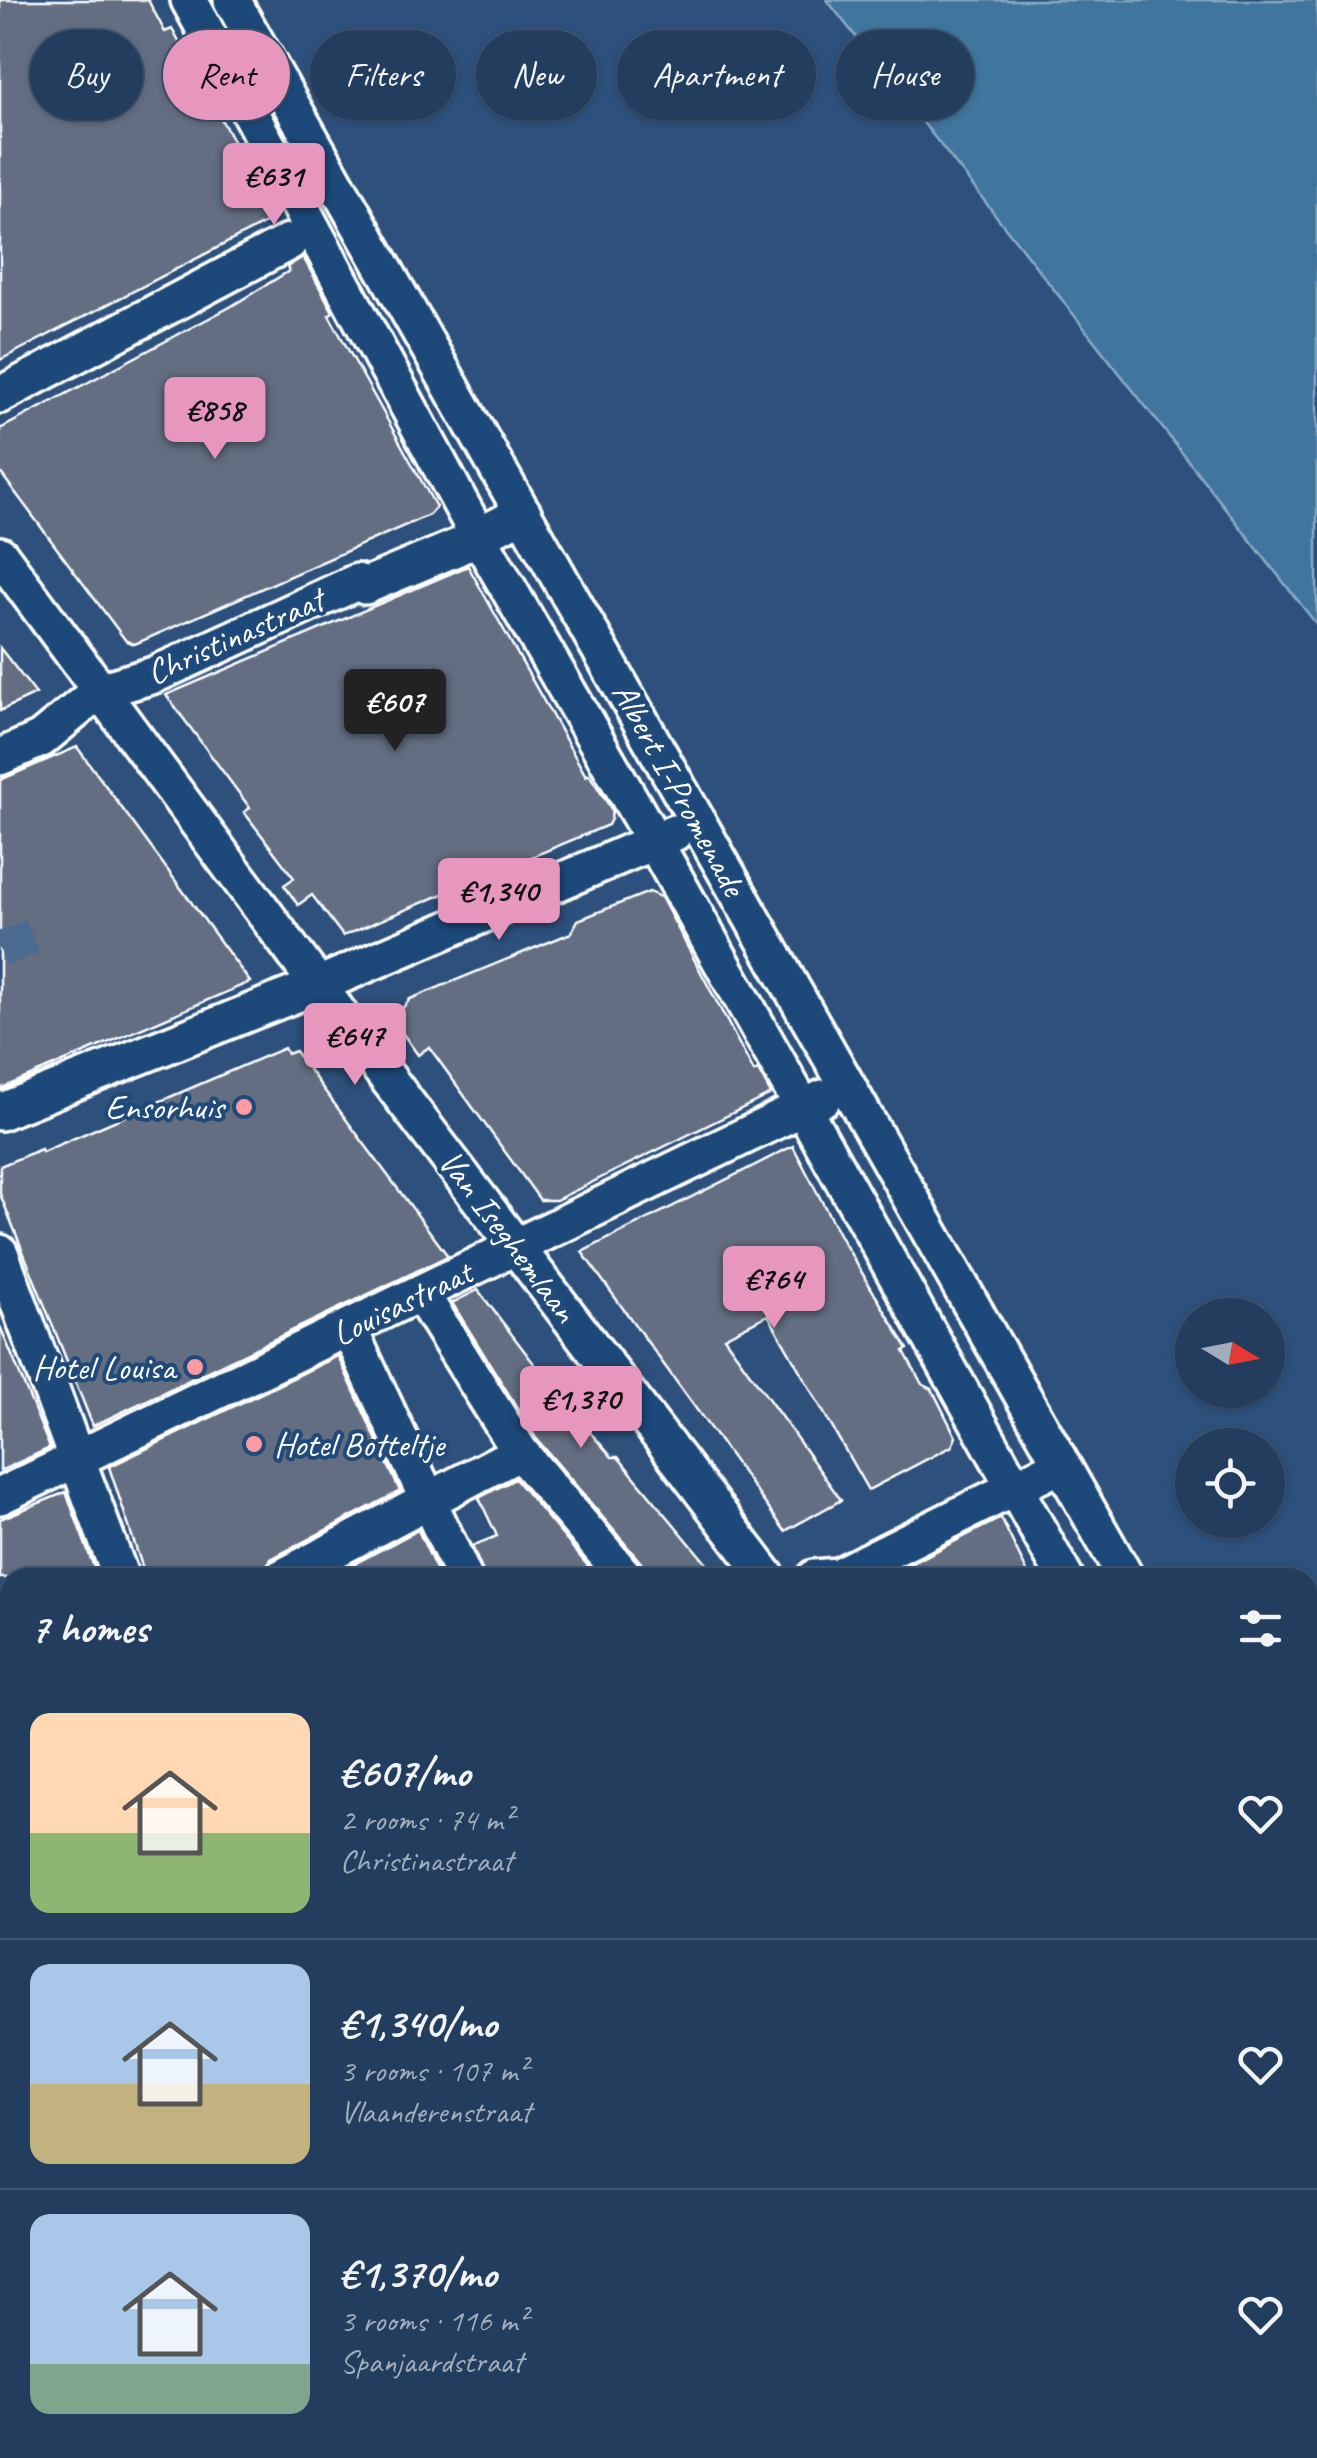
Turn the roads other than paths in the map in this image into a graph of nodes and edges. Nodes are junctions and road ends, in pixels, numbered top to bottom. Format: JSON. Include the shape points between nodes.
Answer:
{"nodes":[{"id":1,"x":189,"y":0,"type":"edge"},
{"id":2,"x":232,"y":0,"type":"edge"},
{"id":3,"x":348,"y":205,"type":"junction"},
{"id":4,"x":300,"y":233,"type":"junction"},
{"id":5,"x":0,"y":395,"type":"edge"},
{"id":6,"x":523,"y":512,"type":"junction"},
{"id":7,"x":463,"y":535,"type":"junction"},
{"id":8,"x":0,"y":555,"type":"edge"},
{"id":9,"x":99,"y":692,"type":"junction"},
{"id":10,"x":0,"y":757,"type":"edge"},
{"id":11,"x":698,"y":823,"type":"junction"},
{"id":12,"x":654,"y":841,"type":"junction"},
{"id":13,"x":318,"y":985,"type":"junction"},
{"id":14,"x":847,"y":1086,"type":"junction"},
{"id":15,"x":803,"y":1108,"type":"junction"},
{"id":16,"x":0,"y":1112,"type":"edge"},
{"id":17,"x":518,"y":1248,"type":"junction"},
{"id":18,"x":4,"y":1265,"type":"edge"},
{"id":19,"x":421,"y":1294,"type":"junction"},
{"id":20,"x":349,"y":1329,"type":"junction"},
{"id":21,"x":520,"y":1452,"type":"junction"},
{"id":22,"x":75,"y":1463,"type":"junction"},
{"id":23,"x":1060,"y":1464,"type":"junction"},
{"id":24,"x":1014,"y":1490,"type":"junction"},
{"id":25,"x":0,"y":1496,"type":"edge"},
{"id":26,"x":429,"y":1500,"type":"junction"},
{"id":27,"x":117,"y":1568,"type":"edge"},
{"id":28,"x":300,"y":1568,"type":"edge"},
{"id":29,"x":460,"y":1568,"type":"edge"},
{"id":30,"x":618,"y":1568,"type":"edge"},
{"id":31,"x":760,"y":1568,"type":"edge"},
{"id":32,"x":854,"y":1568,"type":"edge"},
{"id":33,"x":1059,"y":1568,"type":"edge"},
{"id":34,"x":1120,"y":1568,"type":"edge"}],
"edges":[{"from":1,"to":4,"type":"street","name":"Albert I-Promenade"},
{"from":2,"to":3,"type":"street","name":"Albert I-Promenade"},
{"from":3,"to":4,"type":"street"},
{"from":3,"to":6,"type":"street","name":"Albert I-Promenade"},
{"from":4,"to":5,"type":"street","via":[[298,252],[201,306],[186,296]]},
{"from":4,"to":7,"type":"street","name":"Albert I-Promenade"},
{"from":6,"to":7,"type":"street","name":"Christinastraat"},
{"from":6,"to":11,"type":"street","name":"Albert I-Promenade"},
{"from":7,"to":9,"type":"street","name":"Christinastraat","via":[[458,547],[365,586],[357,582],[154,675]]},
{"from":7,"to":12,"type":"street","name":"Albert I-Promenade"},
{"from":8,"to":9,"type":"street","name":"Van Iseghemlaan"},
{"from":9,"to":10,"type":"street","name":"Christinastraat","via":[[40,739]]},
{"from":9,"to":13,"type":"street","name":"Van Iseghemlaan"},
{"from":11,"to":12,"type":"street"},
{"from":11,"to":14,"type":"street","name":"Albert I-Promenade"},
{"from":12,"to":13,"type":"street"},
{"from":12,"to":15,"type":"street","name":"Albert I-Promenade"},
{"from":13,"to":16,"type":"street"},
{"from":13,"to":17,"type":"street","name":"Van Iseghemlaan"},
{"from":14,"to":15,"type":"street","name":"Louisastraat"},
{"from":14,"to":23,"type":"street","name":"Albert I-Promenade"},
{"from":15,"to":17,"type":"street","name":"Louisastraat"},
{"from":15,"to":24,"type":"street","name":"Albert I-Promenade"},
{"from":17,"to":19,"type":"street","name":"Louisastraat"},
{"from":17,"to":31,"type":"street","name":"Van Iseghemlaan"},
{"from":18,"to":22,"type":"street"},
{"from":19,"to":20,"type":"street","name":"Louisastraat"},
{"from":19,"to":21,"type":"street"},
{"from":20,"to":22,"type":"street","name":"Louisastraat"},
{"from":20,"to":26,"type":"street"},
{"from":21,"to":26,"type":"street"},
{"from":21,"to":30,"type":"street"},
{"from":22,"to":25,"type":"street","name":"Louisastraat"},
{"from":22,"to":27,"type":"street"},
{"from":23,"to":24,"type":"street"},
{"from":23,"to":34,"type":"street","name":"Albert I-Promenade"},
{"from":24,"to":32,"type":"street"},
{"from":24,"to":33,"type":"street","name":"Albert I-Promenade"},
{"from":26,"to":28,"type":"street"},
{"from":26,"to":29,"type":"street"}]}
